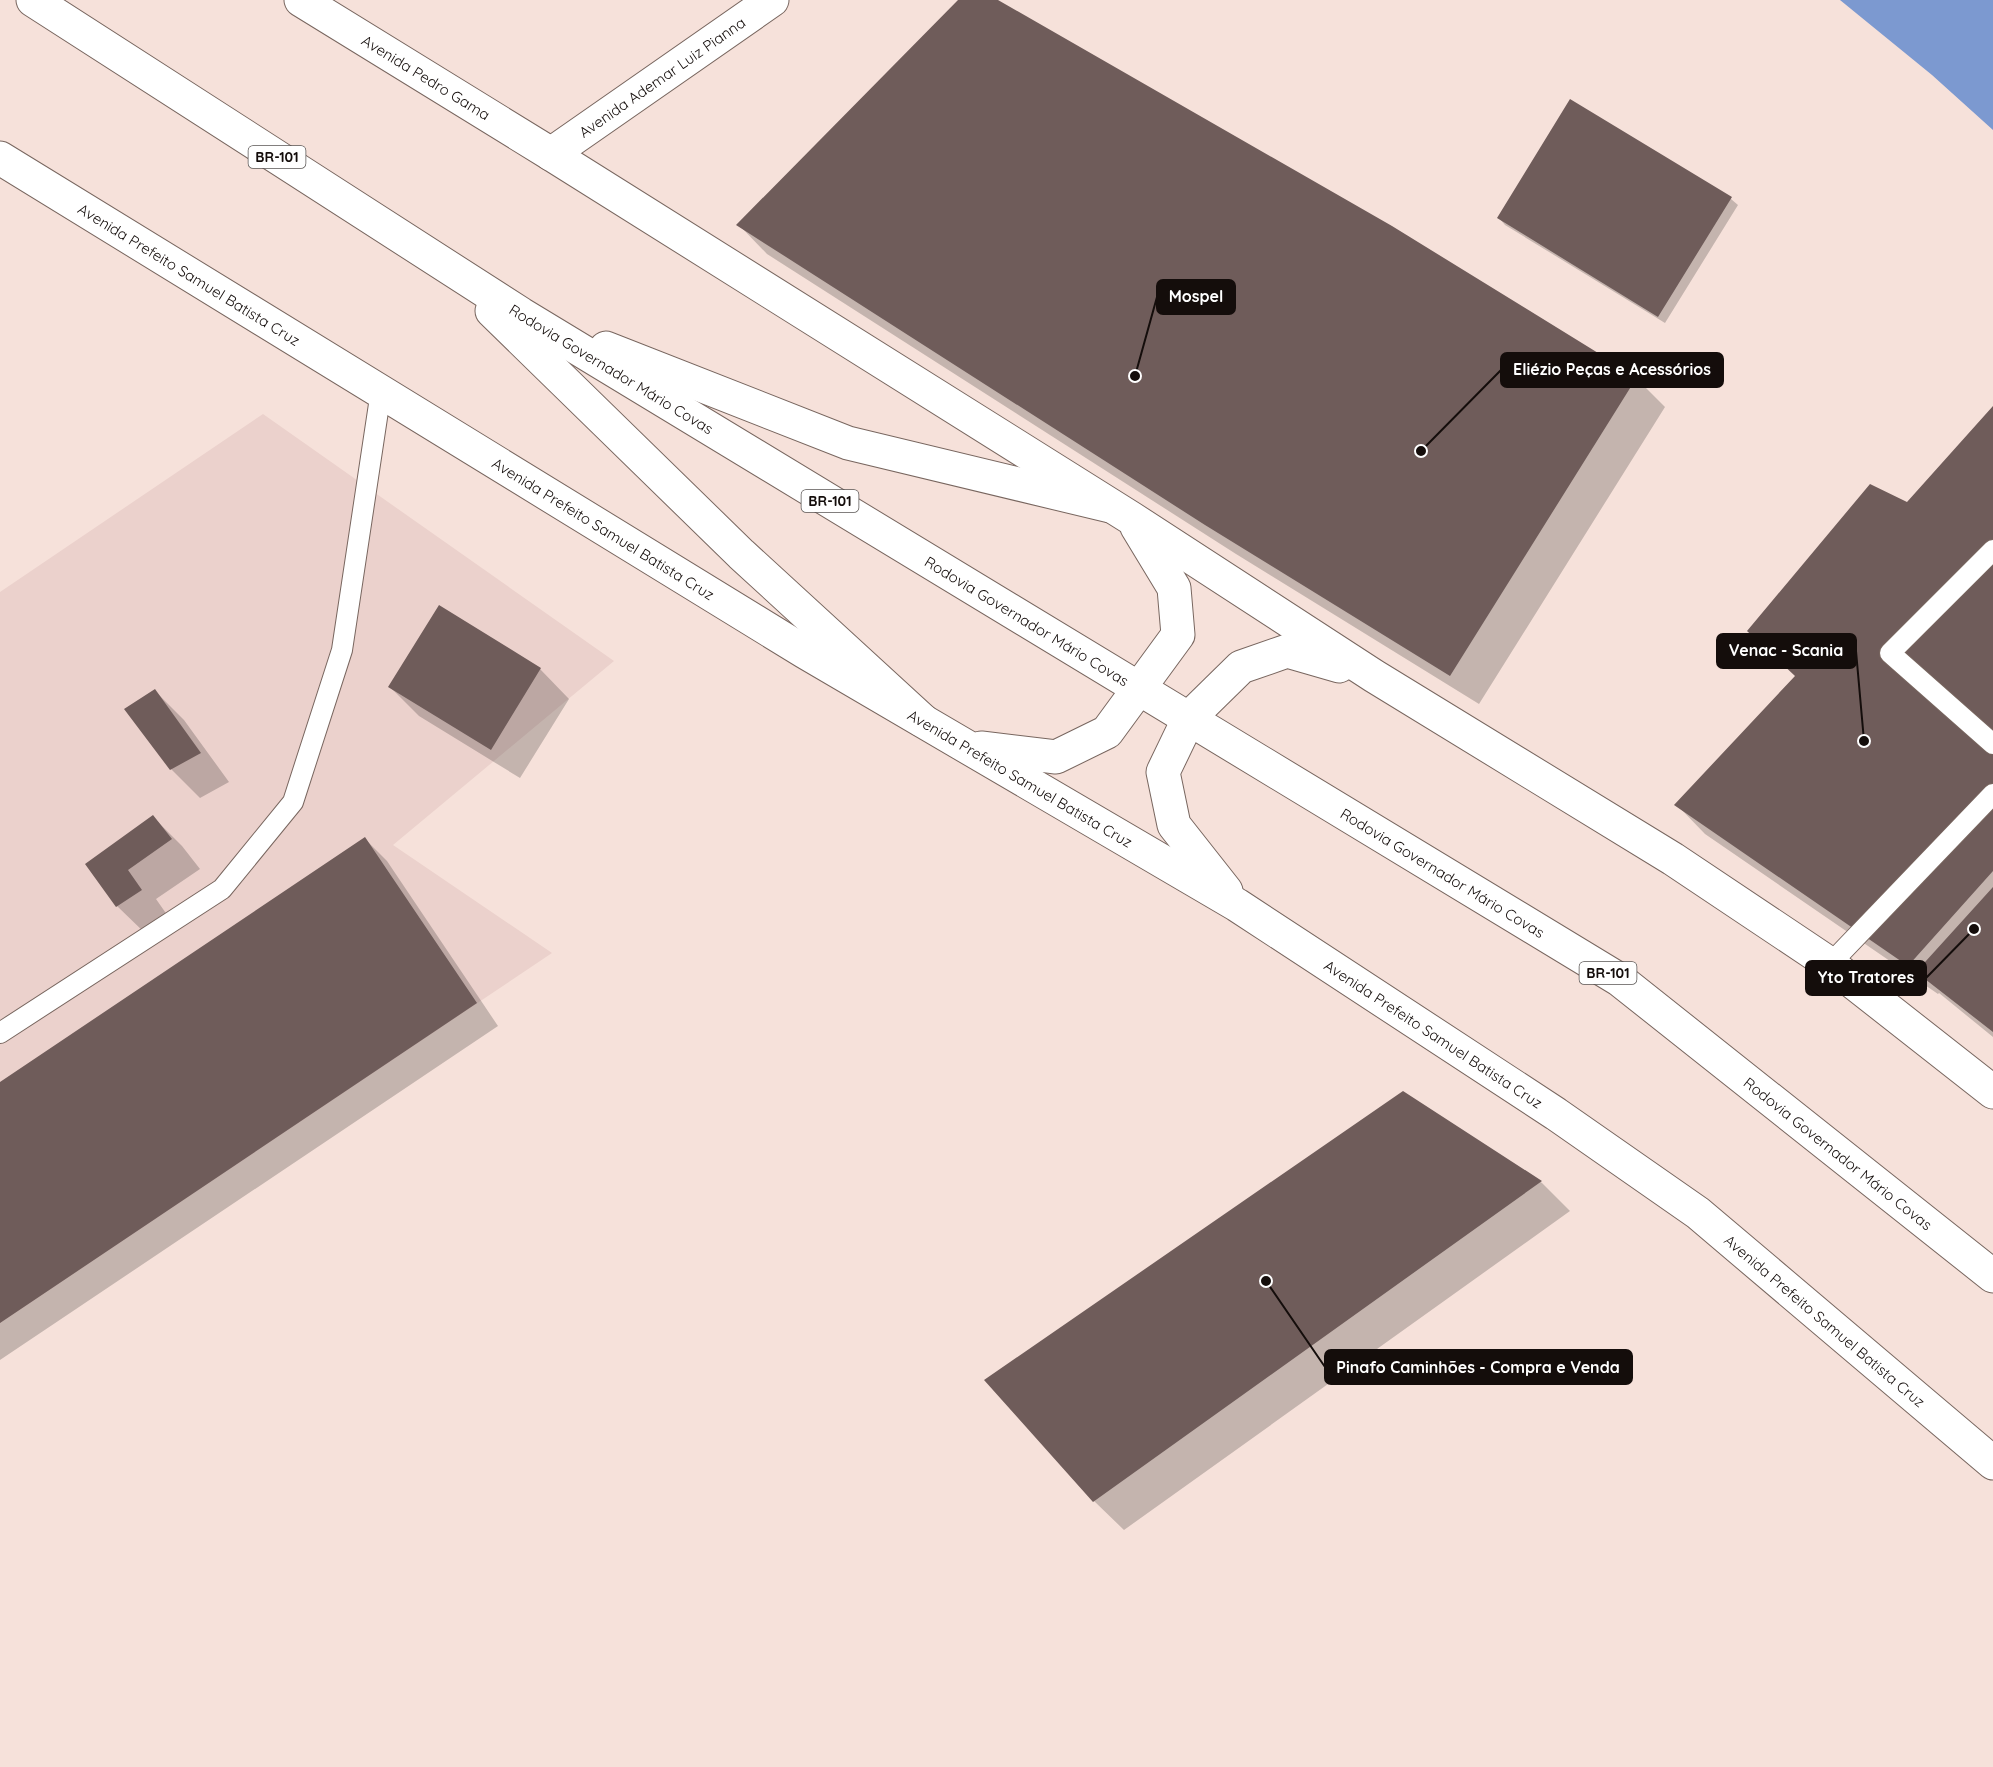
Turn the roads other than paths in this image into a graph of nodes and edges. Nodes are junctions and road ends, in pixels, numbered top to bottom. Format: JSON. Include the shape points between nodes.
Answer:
{"nodes":[{"id":1,"x":33,"y":0,"type":"edge"},
{"id":2,"x":301,"y":0,"type":"edge"},
{"id":3,"x":772,"y":0,"type":"edge"},
{"id":4,"x":551,"y":154,"type":"junction"},
{"id":5,"x":0,"y":158,"type":"edge"},
{"id":6,"x":441,"y":262,"type":"junction"},
{"id":7,"x":521,"y":314,"type":"junction"},
{"id":8,"x":381,"y":391,"type":"junction"},
{"id":9,"x":1121,"y":512,"type":"junction"},
{"id":10,"x":1993,"y":550,"type":"edge"},
{"id":11,"x":1374,"y":676,"type":"junction"},
{"id":12,"x":1139,"y":688,"type":"junction"},
{"id":13,"x":1189,"y":718,"type":"junction"},
{"id":14,"x":922,"y":720,"type":"junction"},
{"id":15,"x":1993,"y":744,"type":"edge"},
{"id":16,"x":967,"y":746,"type":"junction"},
{"id":17,"x":1993,"y":794,"type":"edge"},
{"id":18,"x":1237,"y":905,"type":"junction"},
{"id":19,"x":1830,"y":964,"type":"junction"},
{"id":20,"x":0,"y":1033,"type":"edge"},
{"id":21,"x":1993,"y":1092,"type":"edge"},
{"id":22,"x":1993,"y":1276,"type":"edge"},
{"id":23,"x":1993,"y":1463,"type":"edge"}],
"edges":[{"from":1,"to":6,"type":"main road","name":"Rodovia Governador Mário Covas","number":"BR-101"},
{"from":2,"to":4,"type":"main road","name":"Avenida Pedro Gama"},
{"from":3,"to":4,"type":"main road","name":"Avenida Ademar Luiz Pianna"},
{"from":4,"to":9,"type":"main road"},
{"from":5,"to":8,"type":"main road","name":"Avenida Prefeito Samuel Batista Cruz"},
{"from":6,"to":7,"type":"main road","name":"Rodovia Governador Mário Covas","number":"BR-101"},
{"from":6,"to":14,"type":"main road","via":[[741,554]]},
{"from":7,"to":9,"type":"main road","via":[[848,443]]},
{"from":7,"to":12,"type":"main road","name":"Rodovia Governador Mário Covas","number":"BR-101"},
{"from":8,"to":14,"type":"main road","name":"Avenida Prefeito Samuel Batista Cruz"},
{"from":8,"to":20,"type":"lane","via":[[342,650],[293,802],[222,889]]},
{"from":9,"to":11,"type":"main road"},
{"from":9,"to":12,"type":"main road","via":[[1174,588],[1178,635]]},
{"from":10,"to":15,"type":"lane","via":[[1890,653]]},
{"from":11,"to":13,"type":"main road","via":[[1287,651],[1241,667]]},
{"from":11,"to":19,"type":"main road","via":[[1673,859]]},
{"from":12,"to":13,"type":"main road","name":"Rodovia Governador Mário Covas","number":"BR-101"},
{"from":12,"to":16,"type":"main road","via":[[1107,732],[1056,757]]},
{"from":13,"to":18,"type":"main road","via":[[1163,772],[1174,825]]},
{"from":13,"to":22,"type":"main road","name":"Rodovia Governador Mário Covas","number":"BR-101","via":[[1620,980]]},
{"from":14,"to":16,"type":"main road","name":"Avenida Prefeito Samuel Batista Cruz"},
{"from":16,"to":18,"type":"main road","name":"Avenida Prefeito Samuel Batista Cruz"},
{"from":17,"to":19,"type":"lane"},
{"from":18,"to":23,"type":"main road","name":"Avenida Prefeito Samuel Batista Cruz","via":[[1556,1114],[1698,1213]]},
{"from":19,"to":21,"type":"main road"}]}
